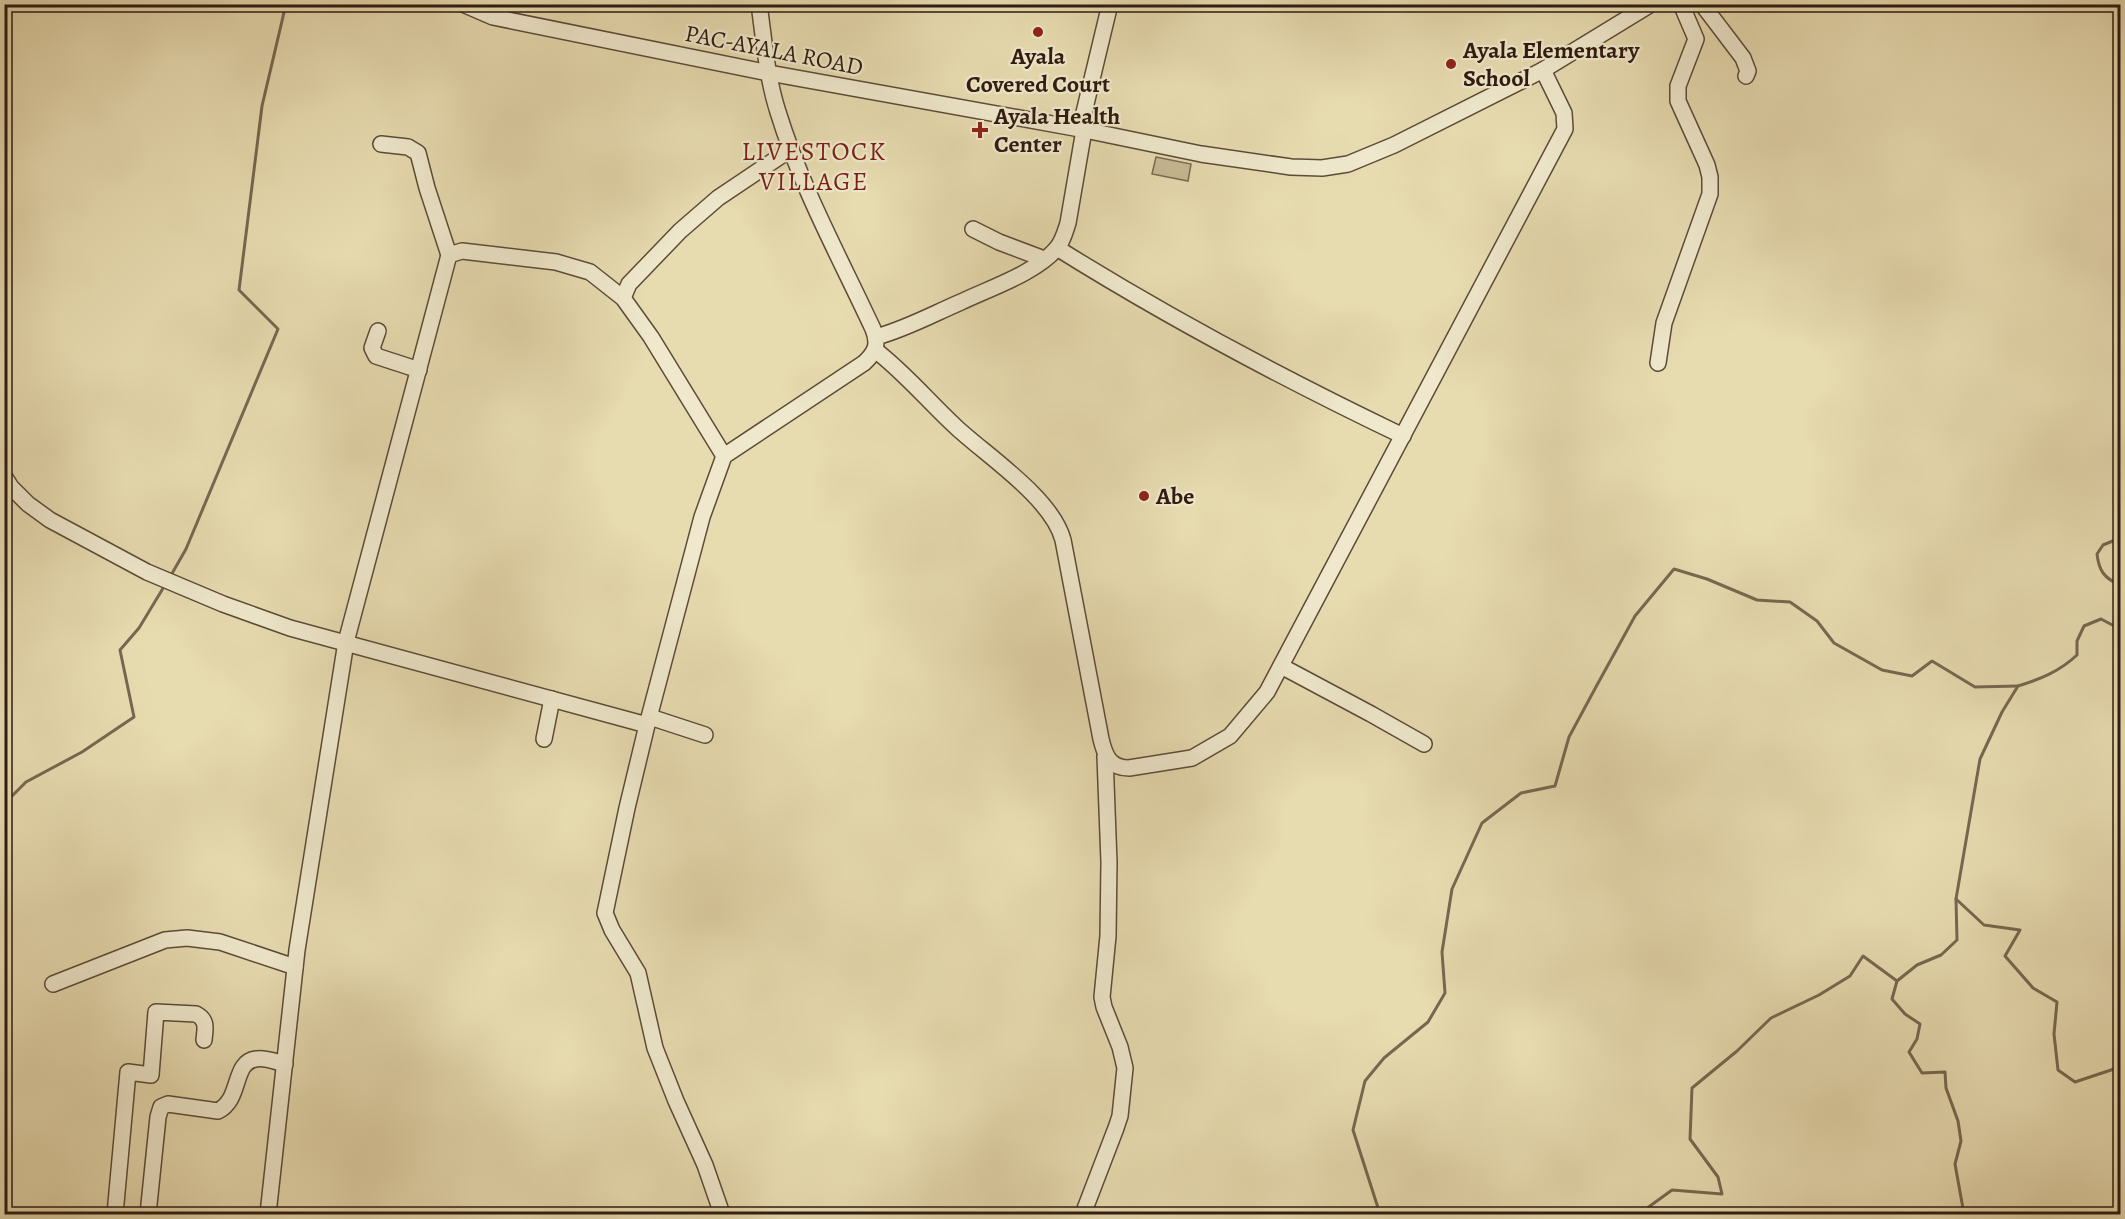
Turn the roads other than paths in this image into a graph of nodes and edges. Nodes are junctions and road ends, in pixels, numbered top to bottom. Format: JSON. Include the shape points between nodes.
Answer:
{"nodes":[{"id":1,"x":463,"y":4,"type":"edge"},
{"id":2,"x":759,"y":4,"type":"edge"},
{"id":3,"x":1110,"y":4,"type":"edge"},
{"id":4,"x":1651,"y":4,"type":"edge"},
{"id":5,"x":1681,"y":4,"type":"edge"},
{"id":6,"x":1702,"y":4,"type":"edge"},
{"id":7,"x":1543,"y":70,"type":"junction"},
{"id":8,"x":769,"y":74,"type":"junction"},
{"id":9,"x":1746,"y":76,"type":"dead end"},
{"id":10,"x":1082,"y":130,"type":"junction"},
{"id":11,"x":381,"y":144,"type":"dead end"},
{"id":12,"x":791,"y":149,"type":"junction"},
{"id":13,"x":973,"y":229,"type":"dead end"},
{"id":14,"x":1057,"y":248,"type":"junction"},
{"id":15,"x":449,"y":255,"type":"junction"},
{"id":16,"x":1044,"y":259,"type":"junction"},
{"id":17,"x":623,"y":298,"type":"junction"},
{"id":18,"x":378,"y":331,"type":"dead end"},
{"id":19,"x":876,"y":344,"type":"junction"},
{"id":20,"x":1659,"y":363,"type":"dead end"},
{"id":21,"x":419,"y":370,"type":"junction"},
{"id":22,"x":1402,"y":436,"type":"junction"},
{"id":23,"x":724,"y":456,"type":"junction"},
{"id":24,"x":4,"y":476,"type":"edge"},
{"id":25,"x":346,"y":642,"type":"junction"},
{"id":26,"x":1281,"y":666,"type":"junction"},
{"id":27,"x":552,"y":699,"type":"junction"},
{"id":28,"x":649,"y":721,"type":"junction"},
{"id":29,"x":705,"y":735,"type":"dead end"},
{"id":30,"x":544,"y":739,"type":"dead end"},
{"id":31,"x":1424,"y":744,"type":"dead end"},
{"id":32,"x":1106,"y":756,"type":"junction"},
{"id":33,"x":295,"y":967,"type":"junction"},
{"id":34,"x":53,"y":984,"type":"dead end"},
{"id":35,"x":204,"y":1040,"type":"dead end"},
{"id":36,"x":285,"y":1064,"type":"junction"},
{"id":37,"x":115,"y":1215,"type":"edge"},
{"id":38,"x":148,"y":1215,"type":"edge"},
{"id":39,"x":268,"y":1215,"type":"edge"},
{"id":40,"x":722,"y":1215,"type":"edge"},
{"id":41,"x":1083,"y":1215,"type":"edge"}],
"edges":[{"from":1,"to":8,"type":"street","name":"PAC-AYALA ROAD","via":[[493,17]]},
{"from":2,"to":8,"type":"street"},
{"from":3,"to":10,"type":"street"},
{"from":4,"to":7,"type":"street","name":"PAC-AYALA ROAD"},
{"from":5,"to":20,"type":"street","via":[[1696,39],[1678,86],[1678,101],[1707,165],[1710,194],[1664,323]]},
{"from":6,"to":9,"type":"street","via":[[1743,58]]},
{"from":7,"to":10,"type":"street","name":"PAC-AYALA ROAD","via":[[1394,145],[1348,164],[1322,168],[1201,154]]},
{"from":7,"to":22,"type":"street","via":[[1564,112],[1565,129]]},
{"from":8,"to":10,"type":"street","name":"PAC-AYALA ROAD"},
{"from":8,"to":12,"type":"street"},
{"from":10,"to":14,"type":"street","via":[[1068,224]]},
{"from":11,"to":15,"type":"street","via":[[408,147],[418,153]]},
{"from":12,"to":17,"type":"street","via":[[718,198],[680,231],[629,284]]},
{"from":12,"to":19,"type":"street"},
{"from":13,"to":16,"type":"street"},
{"from":14,"to":16,"type":"street"},
{"from":14,"to":22,"type":"street","via":[[1208,337]]},
{"from":15,"to":17,"type":"street","via":[[462,251],[556,262],[590,272]]},
{"from":15,"to":21,"type":"street"},
{"from":16,"to":19,"type":"street"},
{"from":17,"to":23,"type":"street"},
{"from":18,"to":21,"type":"street","via":[[372,348],[376,356]]},
{"from":19,"to":23,"type":"street","via":[[872,356],[856,368]]},
{"from":19,"to":32,"type":"street","via":[[957,428],[1020,482],[1058,529]]},
{"from":21,"to":25,"type":"street"},
{"from":22,"to":26,"type":"street"},
{"from":23,"to":28,"type":"street","via":[[699,528]]},
{"from":24,"to":25,"type":"street","via":[[28,504],[50,520],[147,572],[290,628]]},
{"from":25,"to":27,"type":"street"},
{"from":25,"to":33,"type":"street"},
{"from":26,"to":31,"type":"street"},
{"from":26,"to":32,"type":"street","via":[[1267,692],[1230,736],[1192,758],[1121,768]]},
{"from":27,"to":28,"type":"street"},
{"from":27,"to":30,"type":"street"},
{"from":28,"to":29,"type":"street"},
{"from":28,"to":40,"type":"street","via":[[605,913],[638,973],[656,1048]]},
{"from":32,"to":41,"type":"street","via":[[1108,936],[1102,997],[1120,1047],[1125,1079],[1120,1116]]},
{"from":33,"to":34,"type":"street","via":[[220,942],[188,938],[165,940]]},
{"from":33,"to":36,"type":"street"},
{"from":35,"to":37,"type":"street","via":[[202,1017],[156,1012],[151,1074],[128,1072]]},
{"from":36,"to":38,"type":"street","via":[[249,1060],[243,1066],[232,1098],[218,1111],[168,1104],[161,1107]]},
{"from":36,"to":39,"type":"street"}]}
